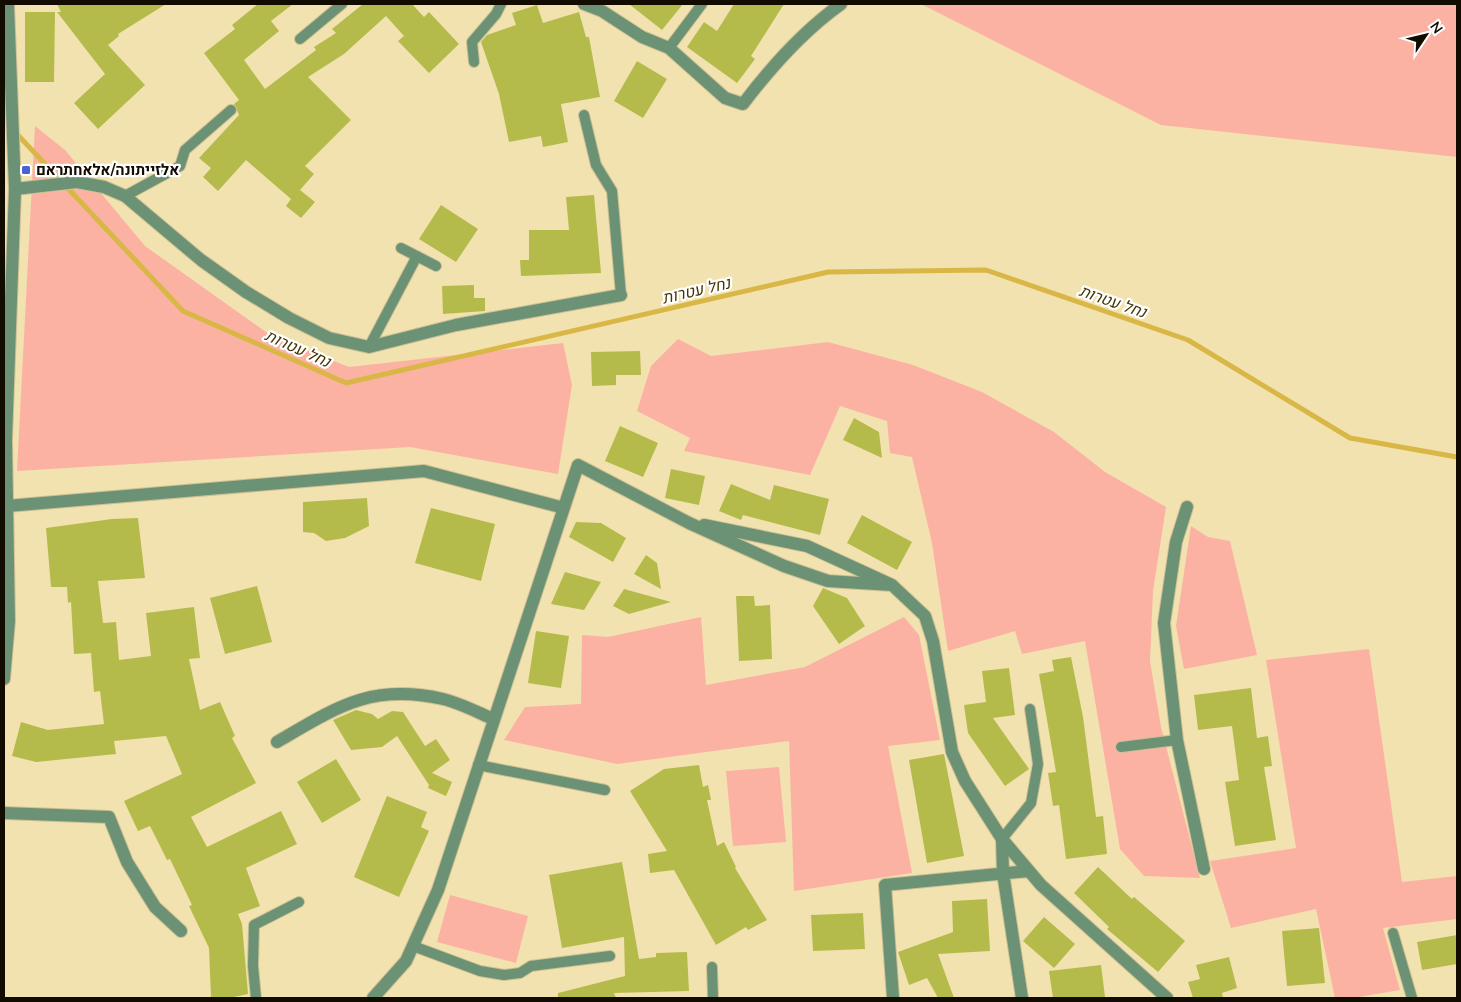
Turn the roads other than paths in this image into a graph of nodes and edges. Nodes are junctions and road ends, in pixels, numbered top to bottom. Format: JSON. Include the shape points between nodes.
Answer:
{"nodes":[{"id":1,"x":8,"y":4,"type":"edge"},
{"id":2,"x":342,"y":4,"type":"edge"},
{"id":3,"x":500,"y":4,"type":"edge"},
{"id":4,"x":584,"y":4,"type":"edge"},
{"id":5,"x":702,"y":4,"type":"edge"},
{"id":6,"x":841,"y":4,"type":"edge"},
{"id":7,"x":300,"y":39,"type":"dead end"},
{"id":8,"x":668,"y":48,"type":"junction"},
{"id":9,"x":474,"y":62,"type":"dead end"},
{"id":10,"x":231,"y":110,"type":"dead end"},
{"id":11,"x":584,"y":115,"type":"dead end"},
{"id":12,"x":15,"y":189,"type":"junction"},
{"id":13,"x":125,"y":196,"type":"junction"},
{"id":14,"x":401,"y":248,"type":"dead end"},
{"id":15,"x":417,"y":256,"type":"junction"},
{"id":16,"x":436,"y":266,"type":"dead end"},
{"id":17,"x":621,"y":295,"type":"joint"},
{"id":18,"x":369,"y":347,"type":"junction"},
{"id":19,"x":7,"y":506,"type":"junction"},
{"id":20,"x":1187,"y":507,"type":"dead end"},
{"id":21,"x":564,"y":508,"type":"junction"},
{"id":22,"x":689,"y":522,"type":"junction"},
{"id":23,"x":892,"y":585,"type":"junction"},
{"id":24,"x":4,"y":679,"type":"edge"},
{"id":25,"x":1030,"y":709,"type":"dead end"},
{"id":26,"x":493,"y":719,"type":"junction"},
{"id":27,"x":1177,"y":740,"type":"junction"},
{"id":28,"x":278,"y":742,"type":"dead end"},
{"id":29,"x":1121,"y":747,"type":"dead end"},
{"id":30,"x":478,"y":765,"type":"junction"},
{"id":31,"x":606,"y":790,"type":"dead end"},
{"id":32,"x":4,"y":813,"type":"edge"},
{"id":33,"x":1002,"y":839,"type":"junction"},
{"id":34,"x":1204,"y":869,"type":"dead end"},
{"id":35,"x":1029,"y":871,"type":"junction"},
{"id":36,"x":1003,"y":873,"type":"junction"},
{"id":37,"x":299,"y":902,"type":"dead end"},
{"id":38,"x":181,"y":931,"type":"dead end"},
{"id":39,"x":1392,"y":933,"type":"dead end"},
{"id":40,"x":413,"y":946,"type":"junction"},
{"id":41,"x":610,"y":956,"type":"dead end"},
{"id":42,"x":712,"y":967,"type":"dead end"},
{"id":43,"x":256,"y":998,"type":"edge"},
{"id":44,"x":373,"y":998,"type":"edge"},
{"id":45,"x":713,"y":998,"type":"edge"},
{"id":46,"x":892,"y":998,"type":"edge"},
{"id":47,"x":1022,"y":998,"type":"edge"},
{"id":48,"x":1167,"y":998,"type":"edge"},
{"id":49,"x":1412,"y":998,"type":"edge"}],
"edges":[{"from":1,"to":12,"type":"street"},
{"from":2,"to":7,"type":"lane"},
{"from":3,"to":9,"type":"lane","via":[[496,14],[472,42]]},
{"from":4,"to":8,"type":"street"},
{"from":5,"to":8,"type":"lane"},
{"from":6,"to":8,"type":"street","via":[[768,71],[743,104],[725,98]]},
{"from":10,"to":13,"type":"lane","via":[[185,150],[180,166]]},
{"from":11,"to":17,"type":"lane","via":[[596,165],[612,191]]},
{"from":12,"to":13,"type":"street","via":[[77,182],[104,187]]},
{"from":12,"to":19,"type":"street","via":[[6,440]]},
{"from":13,"to":18,"type":"street","via":[[201,260],[246,292],[329,338]]},
{"from":14,"to":15,"type":"lane"},
{"from":15,"to":16,"type":"lane"},
{"from":15,"to":18,"type":"lane"},
{"from":17,"to":18,"type":"street","via":[[456,325]]},
{"from":19,"to":21,"type":"street","via":[[424,471]]},
{"from":19,"to":24,"type":"street","via":[[9,621]]},
{"from":20,"to":27,"type":"street","via":[[1176,542],[1164,623]]},
{"from":21,"to":22,"type":"street","via":[[578,465]]},
{"from":21,"to":26,"type":"street"},
{"from":22,"to":23,"type":"street","via":[[806,546]]},
{"from":22,"to":23,"type":"street","via":[[748,552],[828,581]]},
{"from":23,"to":33,"type":"street","via":[[925,616],[933,641],[952,752],[965,781]]},
{"from":25,"to":33,"type":"lane","via":[[1038,764],[1031,803]]},
{"from":26,"to":28,"type":"street","via":[[444,700],[402,692],[366,697],[327,713]]},
{"from":26,"to":30,"type":"street"},
{"from":27,"to":29,"type":"lane"},
{"from":27,"to":34,"type":"street"},
{"from":30,"to":31,"type":"lane"},
{"from":30,"to":40,"type":"street","via":[[438,890]]},
{"from":32,"to":38,"type":"street","via":[[109,817],[127,862],[150,900]]},
{"from":33,"to":35,"type":"street"},
{"from":33,"to":36,"type":"street"},
{"from":35,"to":36,"type":"street"},
{"from":35,"to":48,"type":"street","via":[[1067,910]]},
{"from":36,"to":46,"type":"street","via":[[885,885]]},
{"from":36,"to":47,"type":"street"},
{"from":37,"to":43,"type":"lane","via":[[254,925]]},
{"from":39,"to":49,"type":"lane"},
{"from":40,"to":41,"type":"lane","via":[[480,971],[504,975],[520,973],[531,966]]},
{"from":40,"to":44,"type":"street","via":[[406,961]]},
{"from":42,"to":45,"type":"lane"}]}
